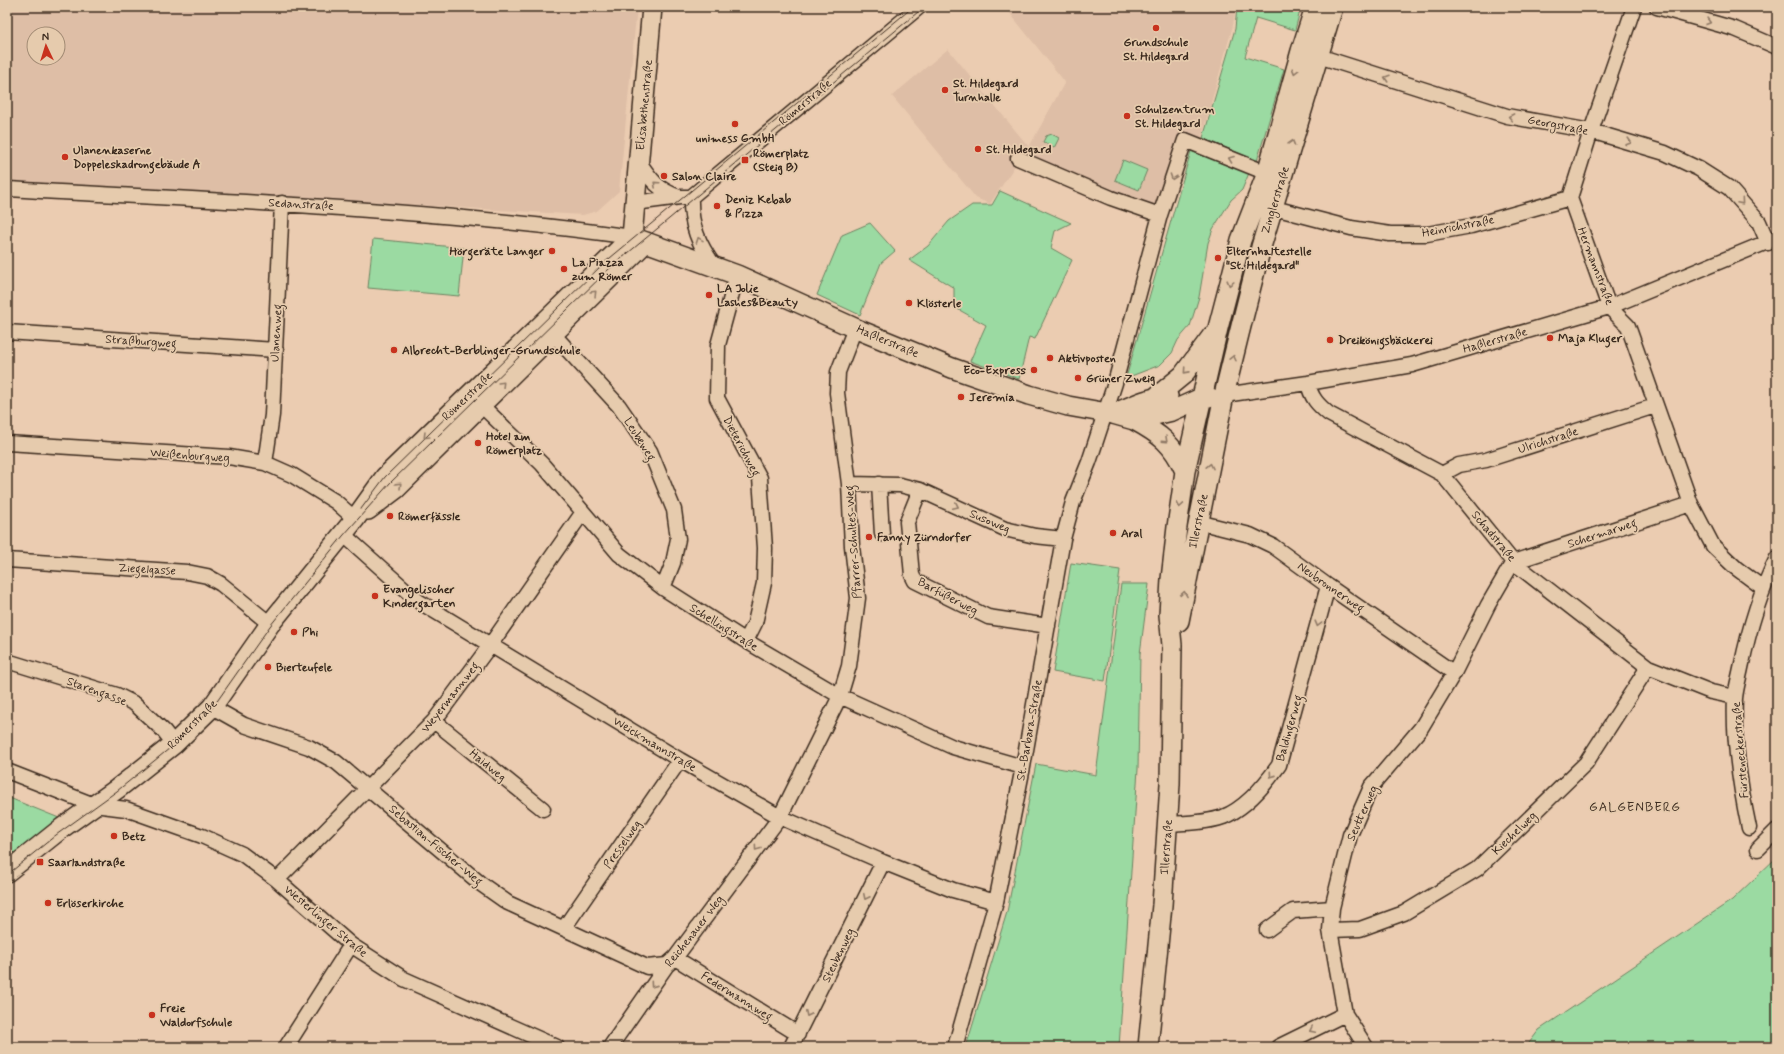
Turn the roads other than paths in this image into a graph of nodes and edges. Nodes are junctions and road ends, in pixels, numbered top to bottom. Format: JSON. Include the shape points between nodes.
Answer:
{"nodes":[{"id":1,"x":652,"y":7,"type":"edge"},
{"id":2,"x":919,"y":7,"type":"edge"},
{"id":3,"x":1315,"y":7,"type":"edge"},
{"id":4,"x":1333,"y":7,"type":"edge"},
{"id":5,"x":1634,"y":7,"type":"edge"},
{"id":6,"x":1657,"y":7,"type":"edge"},
{"id":7,"x":1777,"y":47,"type":"edge"},
{"id":8,"x":1309,"y":53,"type":"junction"},
{"id":9,"x":1591,"y":131,"type":"junction"},
{"id":10,"x":1018,"y":158,"type":"dead end"},
{"id":11,"x":639,"y":162,"type":"junction"},
{"id":12,"x":1267,"y":173,"type":"junction"},
{"id":13,"x":7,"y":189,"type":"edge"},
{"id":14,"x":685,"y":197,"type":"junction"},
{"id":15,"x":1570,"y":198,"type":"junction"},
{"id":16,"x":282,"y":203,"type":"junction"},
{"id":17,"x":635,"y":204,"type":"junction"},
{"id":18,"x":1274,"y":208,"type":"junction"},
{"id":19,"x":1160,"y":215,"type":"junction"},
{"id":20,"x":639,"y":239,"type":"junction"},
{"id":21,"x":1772,"y":241,"type":"edge"},
{"id":22,"x":714,"y":267,"type":"junction"},
{"id":23,"x":609,"y":268,"type":"junction"},
{"id":24,"x":737,"y":275,"type":"junction"},
{"id":25,"x":1609,"y":307,"type":"junction"},
{"id":26,"x":855,"y":328,"type":"junction"},
{"id":27,"x":1218,"y":328,"type":"junction"},
{"id":28,"x":7,"y":332,"type":"edge"},
{"id":29,"x":553,"y":334,"type":"junction"},
{"id":30,"x":276,"y":350,"type":"junction"},
{"id":31,"x":1308,"y":383,"type":"junction"},
{"id":32,"x":1156,"y":396,"type":"junction"},
{"id":33,"x":1224,"y":396,"type":"junction"},
{"id":34,"x":1201,"y":398,"type":"junction"},
{"id":35,"x":481,"y":405,"type":"junction"},
{"id":36,"x":1656,"y":406,"type":"junction"},
{"id":37,"x":1109,"y":414,"type":"junction"},
{"id":38,"x":1134,"y":420,"type":"junction"},
{"id":39,"x":7,"y":443,"type":"edge"},
{"id":40,"x":265,"y":462,"type":"junction"},
{"id":41,"x":1185,"y":471,"type":"junction"},
{"id":42,"x":1442,"y":474,"type":"junction"},
{"id":43,"x":849,"y":484,"type":"junction"},
{"id":44,"x":879,"y":484,"type":"junction"},
{"id":45,"x":920,"y":490,"type":"junction"},
{"id":46,"x":1691,"y":504,"type":"junction"},
{"id":47,"x":583,"y":512,"type":"junction"},
{"id":48,"x":355,"y":519,"type":"junction"},
{"id":49,"x":1198,"y":522,"type":"junction"},
{"id":50,"x":343,"y":534,"type":"junction"},
{"id":51,"x":882,"y":534,"type":"dead end"},
{"id":52,"x":1062,"y":539,"type":"junction"},
{"id":53,"x":1777,"y":558,"type":"edge"},
{"id":54,"x":7,"y":560,"type":"edge"},
{"id":55,"x":1513,"y":562,"type":"junction"},
{"id":56,"x":1328,"y":586,"type":"junction"},
{"id":57,"x":663,"y":588,"type":"junction"},
{"id":58,"x":1762,"y":588,"type":"junction"},
{"id":59,"x":270,"y":624,"type":"junction"},
{"id":60,"x":1048,"y":626,"type":"junction"},
{"id":61,"x":746,"y":641,"type":"junction"},
{"id":62,"x":491,"y":644,"type":"junction"},
{"id":63,"x":1172,"y":646,"type":"junction"},
{"id":64,"x":7,"y":661,"type":"edge"},
{"id":65,"x":1648,"y":667,"type":"junction"},
{"id":66,"x":1454,"y":673,"type":"junction"},
{"id":67,"x":840,"y":696,"type":"junction"},
{"id":68,"x":1735,"y":697,"type":"junction"},
{"id":69,"x":212,"y":707,"type":"junction"},
{"id":70,"x":434,"y":721,"type":"junction"},
{"id":71,"x":174,"y":744,"type":"junction"},
{"id":72,"x":680,"y":760,"type":"junction"},
{"id":73,"x":1022,"y":767,"type":"junction"},
{"id":74,"x":7,"y":771,"type":"edge"},
{"id":75,"x":368,"y":788,"type":"junction"},
{"id":76,"x":94,"y":805,"type":"junction"},
{"id":77,"x":543,"y":809,"type":"dead end"},
{"id":78,"x":780,"y":817,"type":"junction"},
{"id":79,"x":1168,"y":824,"type":"junction"},
{"id":80,"x":1750,"y":828,"type":"dead end"},
{"id":81,"x":1777,"y":830,"type":"edge"},
{"id":82,"x":1758,"y":850,"type":"dead end"},
{"id":83,"x":883,"y":862,"type":"junction"},
{"id":84,"x":7,"y":872,"type":"edge"},
{"id":85,"x":277,"y":880,"type":"junction"},
{"id":86,"x":996,"y":902,"type":"junction"},
{"id":87,"x":1332,"y":908,"type":"junction"},
{"id":88,"x":564,"y":928,"type":"junction"},
{"id":89,"x":1267,"y":930,"type":"dead end"},
{"id":90,"x":1330,"y":930,"type":"junction"},
{"id":91,"x":351,"y":945,"type":"junction"},
{"id":92,"x":671,"y":962,"type":"junction"},
{"id":93,"x":1345,"y":1014,"type":"junction"},
{"id":94,"x":798,"y":1034,"type":"junction"},
{"id":95,"x":286,"y":1047,"type":"edge"},
{"id":96,"x":558,"y":1047,"type":"edge"},
{"id":97,"x":610,"y":1047,"type":"edge"},
{"id":98,"x":791,"y":1047,"type":"edge"},
{"id":99,"x":954,"y":1047,"type":"edge"},
{"id":100,"x":1148,"y":1047,"type":"edge"},
{"id":101,"x":1278,"y":1047,"type":"edge"},
{"id":102,"x":1366,"y":1047,"type":"edge"}],
"edges":[{"from":1,"to":11,"type":"street","name":"Elisabethenstraße"},
{"from":2,"to":14,"type":"street","name":"Römerstraße"},
{"from":3,"to":8,"type":"street","name":"Zinglerstraße"},
{"from":4,"to":8,"type":"street","name":"Zinglerstraße"},
{"from":5,"to":9,"type":"street"},
{"from":6,"to":7,"type":"street","one_way":true,"via":[[1735,29]]},
{"from":9,"to":8,"type":"street","name":"Georgstraße","one_way":true,"via":[[1507,116]]},
{"from":8,"to":12,"type":"street","name":"Zinglerstraße","one_way":true},
{"from":18,"to":8,"type":"street","name":"Zinglerstraße","one_way":true},
{"from":9,"to":15,"type":"street"},
{"from":9,"to":21,"type":"street","name":"Georgstraße","one_way":true,"via":[[1665,153],[1698,169],[1729,188]]},
{"from":10,"to":19,"type":"street","via":[[1112,198]]},
{"from":14,"to":11,"type":"street","one_way":true,"via":[[659,188]]},
{"from":11,"to":17,"type":"street","name":"Elisabethenstraße"},
{"from":12,"to":19,"type":"street","name":"Zinglerstraße","one_way":true,"via":[[1185,140]]},
{"from":12,"to":27,"type":"street","name":"Zinglerstraße","one_way":true,"via":[[1242,240]]},
{"from":13,"to":16,"type":"street","name":"Sedanstraße"},
{"from":14,"to":17,"type":"street"},
{"from":22,"to":14,"type":"street","one_way":true,"via":[[702,249]]},
{"from":15,"to":18,"type":"street","name":"Heinrichstraße","via":[[1471,226],[1427,234],[1390,234],[1351,228]]},
{"from":15,"to":25,"type":"street","name":"Hermannstraße"},
{"from":16,"to":20,"type":"street","name":"Sedanstraße","via":[[395,211],[593,231]]},
{"from":16,"to":30,"type":"street","name":"Ulanenweg"},
{"from":17,"to":20,"type":"street","name":"Elisabethenstraße"},
{"from":33,"to":18,"type":"street","name":"Zinglerstraße","one_way":true},
{"from":19,"to":37,"type":"street","name":"Zinglerstraße"},
{"from":20,"to":22,"type":"street","name":"Haßlerstraße"},
{"from":20,"to":23,"type":"street"},
{"from":21,"to":25,"type":"street","name":"Haßlerstraße"},
{"from":22,"to":24,"type":"street","name":"Haßlerstraße"},
{"from":29,"to":23,"type":"street","name":"Römerstraße","one_way":true},
{"from":23,"to":48,"type":"street","name":"Römerstraße","one_way":true,"via":[[385,477]]},
{"from":24,"to":26,"type":"street","name":"Haßlerstraße"},
{"from":24,"to":61,"type":"street","name":"Dieterichweg","via":[[718,345],[717,398],[760,478],[765,548],[764,583],[755,624]]},
{"from":25,"to":31,"type":"street","name":"Haßlerstraße","via":[[1406,367]]},
{"from":25,"to":36,"type":"street","name":"Hermannstraße","via":[[1628,326]]},
{"from":26,"to":37,"type":"street","name":"Haßlerstraße","via":[[952,368],[1022,392],[1068,406]]},
{"from":26,"to":43,"type":"street","name":"Pfarrer-Schultes-Weg","via":[[838,372],[837,393]]},
{"from":27,"to":32,"type":"street","one_way":true,"via":[[1192,364]]},
{"from":27,"to":34,"type":"street","name":"Zinglerstraße"},
{"from":28,"to":30,"type":"street","name":"Straßburgweg"},
{"from":35,"to":29,"type":"street","name":"Römerstraße","one_way":true},
{"from":29,"to":57,"type":"street","name":"Leubeweg","via":[[619,406],[650,451],[674,510],[678,539],[674,563]]},
{"from":30,"to":40,"type":"street","name":"Ulanenweg","via":[[272,415]]},
{"from":31,"to":33,"type":"street","name":"Haßlerstraße"},
{"from":31,"to":42,"type":"street","name":"Schadstraße","via":[[1311,395],[1329,414]]},
{"from":32,"to":34,"type":"street","name":"Haßlerstraße"},
{"from":32,"to":37,"type":"street","name":"Haßlerstraße"},
{"from":33,"to":34,"type":"street","name":"Haßlerstraße"},
{"from":49,"to":33,"type":"street","name":"Illerstraße","one_way":true},
{"from":34,"to":38,"type":"street","name":"Haßlerstraße","via":[[1172,411]]},
{"from":34,"to":41,"type":"street","name":"Illerstraße"},
{"from":35,"to":47,"type":"street","name":"Schellingstraße","via":[[542,464]]},
{"from":48,"to":35,"type":"street","name":"Römerstraße","one_way":true,"via":[[396,489]]},
{"from":36,"to":42,"type":"street","name":"Ulrichstraße","via":[[1486,460],[1459,465]]},
{"from":36,"to":46,"type":"street","name":"Hermannstraße"},
{"from":37,"to":38,"type":"street","name":"Haßlerstraße"},
{"from":37,"to":52,"type":"street","name":"St.-Barbara-Straße","via":[[1073,502]]},
{"from":38,"to":41,"type":"street","one_way":true,"via":[[1153,430],[1172,447]]},
{"from":39,"to":40,"type":"street","name":"Weißenburgweg","via":[[228,457]]},
{"from":40,"to":48,"type":"street","name":"Weißenburgweg","via":[[336,502]]},
{"from":41,"to":63,"type":"street","name":"Illerstraße","one_way":true,"via":[[1171,579],[1169,615]]},
{"from":42,"to":55,"type":"street","name":"Schadstraße"},
{"from":43,"to":44,"type":"street","name":"Susoweg"},
{"from":43,"to":67,"type":"street","name":"Pfarrer-Schultes-Weg","via":[[858,598],[849,666]]},
{"from":44,"to":45,"type":"street","name":"Susoweg","via":[[900,485]]},
{"from":44,"to":51,"type":"street"},
{"from":45,"to":52,"type":"street","name":"Susoweg","one_way":true,"via":[[1005,529]]},
{"from":45,"to":60,"type":"street","name":"Barfüßerweg","via":[[907,522],[912,575],[915,581],[988,617]]},
{"from":46,"to":55,"type":"street","name":"Schermarweg"},
{"from":46,"to":58,"type":"street","name":"Hermannstraße","via":[[1713,546]]},
{"from":47,"to":57,"type":"street","name":"Schellingstraße","via":[[619,554]]},
{"from":47,"to":62,"type":"street","name":"Weyermannweg"},
{"from":48,"to":50,"type":"street","name":"Römerstraße"},
{"from":49,"to":56,"type":"street","name":"Neubronnerweg","via":[[1250,535],[1273,546]]},
{"from":63,"to":49,"type":"street","name":"Illerstraße","one_way":true},
{"from":50,"to":59,"type":"street","name":"Römerstraße"},
{"from":50,"to":62,"type":"street","name":"Weickmannstraße","via":[[418,601]]},
{"from":52,"to":60,"type":"street","name":"St.-Barbara-Straße"},
{"from":53,"to":58,"type":"street","name":"Fürsteneckerstraße"},
{"from":54,"to":59,"type":"street","name":"Ziegelgasse","via":[[187,572],[207,576],[221,584]]},
{"from":55,"to":65,"type":"street","name":"Schadstraße"},
{"from":55,"to":66,"type":"street","name":"Seutterweg"},
{"from":56,"to":66,"type":"street","name":"Neubronnerweg"},
{"from":56,"to":79,"type":"street","name":"Baldingerweg","one_way":true,"via":[[1279,765],[1275,771],[1266,784],[1244,804],[1223,816],[1206,821]]},
{"from":57,"to":61,"type":"street","name":"Schellingstraße"},
{"from":58,"to":68,"type":"street","name":"Fürsteneckerstraße","via":[[1746,642]]},
{"from":59,"to":69,"type":"street","name":"Römerstraße"},
{"from":60,"to":73,"type":"street","name":"St.-Barbara-Straße"},
{"from":61,"to":67,"type":"street","name":"Schellingstraße"},
{"from":62,"to":70,"type":"street","name":"Weyermannweg"},
{"from":62,"to":72,"type":"street","name":"Weickmannstraße"},
{"from":63,"to":79,"type":"street","name":"Illerstraße"},
{"from":64,"to":71,"type":"street","name":"Starengasse","via":[[117,695],[135,704]]},
{"from":65,"to":68,"type":"street","name":"Schadstraße","via":[[1711,692]]},
{"from":65,"to":90,"type":"street","name":"Kiechelweg","via":[[1586,763],[1477,869],[1404,913],[1360,929]]},
{"from":66,"to":87,"type":"street","name":"Seutterweg","via":[[1421,728],[1371,787],[1350,835]]},
{"from":67,"to":73,"type":"street","name":"Schellingstraße","via":[[953,747]]},
{"from":67,"to":78,"type":"street","name":"Pfarrer-Schultes-Weg"},
{"from":68,"to":80,"type":"street","name":"Fürsteneckerstraße","via":[[1741,789]]},
{"from":69,"to":71,"type":"street","name":"Römerstraße"},
{"from":69,"to":75,"type":"street","name":"Sebastian-Fischer-Weg","via":[[244,725],[310,747],[336,762]]},
{"from":70,"to":75,"type":"street","name":"Weyermannweg"},
{"from":70,"to":77,"type":"street","name":"Haidweg"},
{"from":71,"to":76,"type":"street","name":"Römerstraße"},
{"from":72,"to":78,"type":"street","name":"Weickmannstraße"},
{"from":72,"to":88,"type":"street","name":"Presselweg"},
{"from":73,"to":86,"type":"street","name":"St.-Barbara-Straße"},
{"from":74,"to":76,"type":"street"},
{"from":75,"to":85,"type":"street","name":"Weyermannweg"},
{"from":75,"to":88,"type":"street","name":"Sebastian-Fischer-Weg","via":[[481,884],[508,902]]},
{"from":76,"to":84,"type":"street","name":"Römerstraße"},
{"from":76,"to":85,"type":"street","name":"Westerlinger Straße","via":[[126,809],[202,836],[242,854]]},
{"from":78,"to":83,"type":"street","name":"Weickmannstraße"},
{"from":78,"to":92,"type":"street","name":"Reichenauer Weg","one_way":true},
{"from":79,"to":100,"type":"street","name":"Illerstraße"},
{"from":81,"to":82,"type":"street"},
{"from":83,"to":86,"type":"street","name":"Weickmannstraße","via":[[953,890]]},
{"from":83,"to":94,"type":"street","name":"Steubenweg","one_way":true},
{"from":85,"to":91,"type":"street","name":"Westerlinger Straße"},
{"from":86,"to":99,"type":"street","name":"St.-Barbara-Straße"},
{"from":87,"to":89,"type":"street","via":[[1293,911]]},
{"from":87,"to":90,"type":"street","name":"Seutterweg"},
{"from":88,"to":92,"type":"street","name":"Sebastian-Fischer-Weg","via":[[647,967]]},
{"from":90,"to":93,"type":"street","name":"Seutterweg"},
{"from":91,"to":95,"type":"street"},
{"from":91,"to":96,"type":"street","name":"Westerlinger Straße","via":[[404,979]]},
{"from":92,"to":94,"type":"street","name":"Federmannweg"},
{"from":92,"to":97,"type":"street","name":"Reichenauer Weg","one_way":true},
{"from":93,"to":101,"type":"street","one_way":true},
{"from":93,"to":102,"type":"street","name":"Seutterweg"},
{"from":94,"to":98,"type":"street","name":"Steubenweg"}]}
